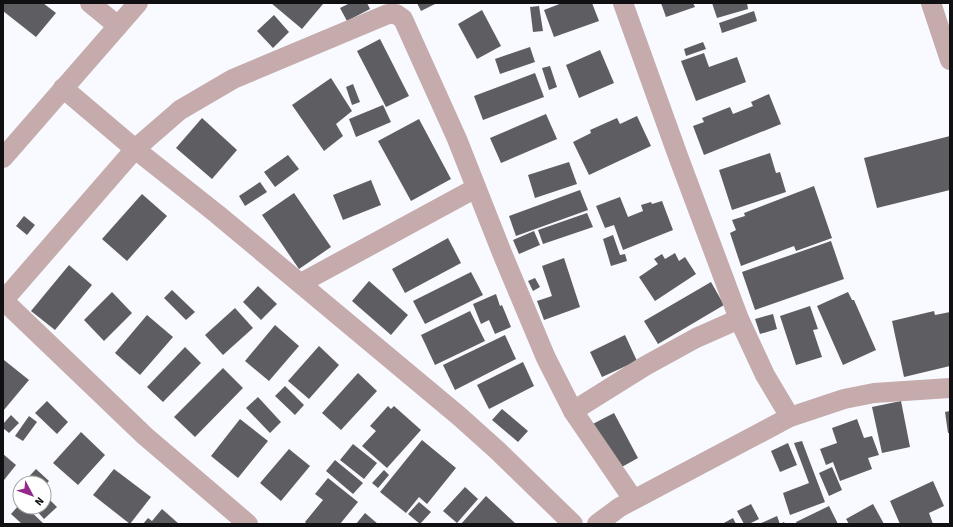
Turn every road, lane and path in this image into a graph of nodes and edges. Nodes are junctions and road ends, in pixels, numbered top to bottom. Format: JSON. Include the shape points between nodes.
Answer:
{"nodes":[{"id":1,"x":90,"y":3,"type":"edge"},
{"id":2,"x":138,"y":3,"type":"edge"},
{"id":3,"x":623,"y":3,"type":"edge"},
{"id":4,"x":931,"y":3,"type":"edge"},
{"id":5,"x":118,"y":26,"type":"junction"},
{"id":6,"x":950,"y":60,"type":"edge"},
{"id":7,"x":63,"y":88,"type":"junction"},
{"id":8,"x":135,"y":149,"type":"junction"},
{"id":9,"x":3,"y":158,"type":"edge"},
{"id":10,"x":476,"y":188,"type":"junction"},
{"id":11,"x":301,"y":284,"type":"junction"},
{"id":12,"x":3,"y":300,"type":"edge"},
{"id":13,"x":739,"y":318,"type":"junction"},
{"id":14,"x":950,"y":388,"type":"edge"},
{"id":15,"x":573,"y":411,"type":"junction"},
{"id":16,"x":790,"y":417,"type":"junction"},
{"id":17,"x":633,"y":499,"type":"junction"},
{"id":18,"x":248,"y":524,"type":"edge"},
{"id":19,"x":573,"y":524,"type":"edge"},
{"id":20,"x":597,"y":524,"type":"edge"}],
"edges":[{"from":1,"to":5,"type":"street"},
{"from":2,"to":5,"type":"street"},
{"from":3,"to":13,"type":"street"},
{"from":4,"to":6,"type":"street"},
{"from":5,"to":7,"type":"street"},
{"from":7,"to":8,"type":"street"},
{"from":7,"to":9,"type":"street"},
{"from":8,"to":10,"type":"street","via":[[180,110],[233,79],[388,14],[396,14],[403,19]]},
{"from":8,"to":11,"type":"street"},
{"from":8,"to":12,"type":"street"},
{"from":10,"to":11,"type":"street"},
{"from":10,"to":15,"type":"street","via":[[546,358]]},
{"from":11,"to":19,"type":"street","via":[[459,416]]},
{"from":12,"to":18,"type":"street","via":[[145,436]]},
{"from":13,"to":15,"type":"street","via":[[645,366]]},
{"from":13,"to":16,"type":"street","via":[[765,375]]},
{"from":14,"to":16,"type":"street","via":[[874,393],[844,399]]},
{"from":15,"to":17,"type":"street"},
{"from":16,"to":17,"type":"street"},
{"from":17,"to":20,"type":"street"}]}
